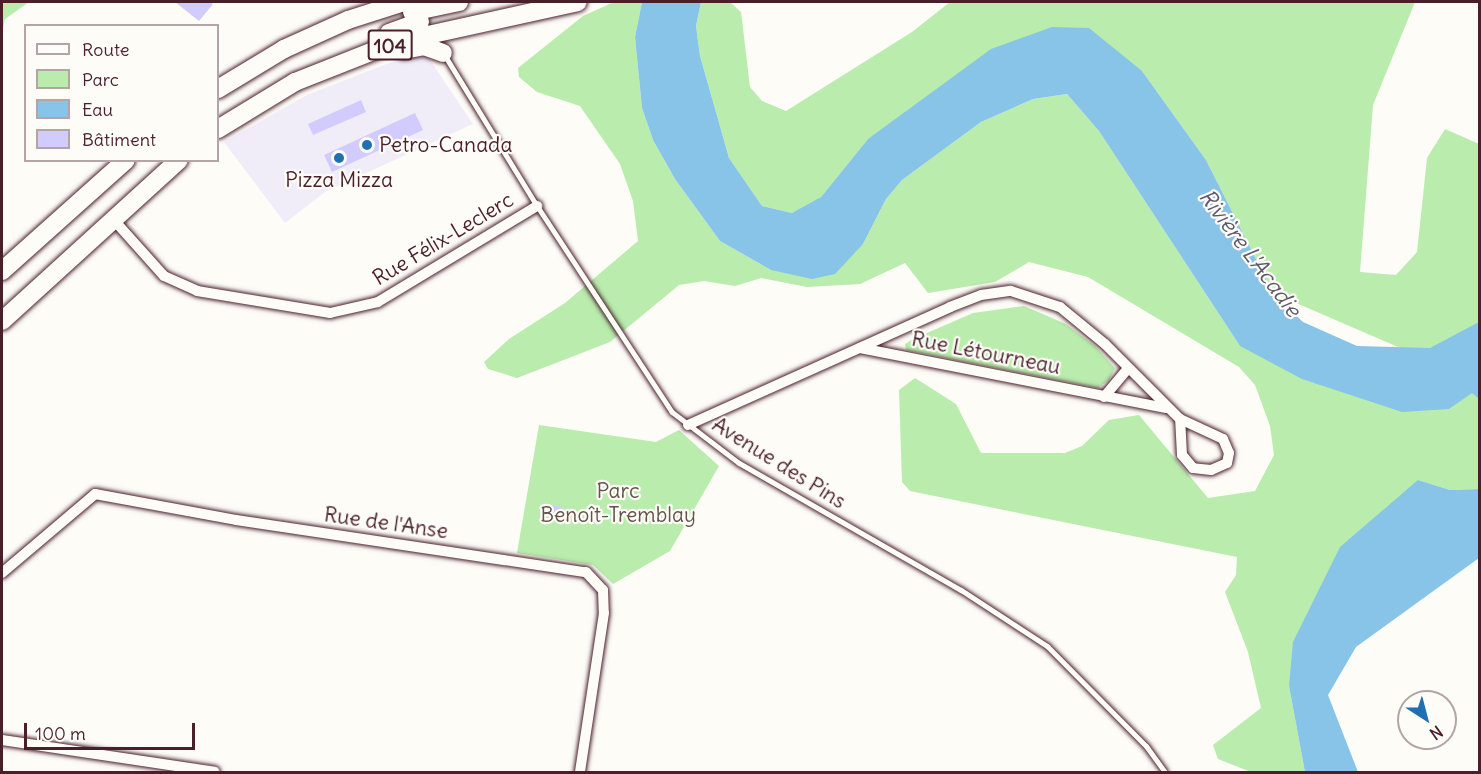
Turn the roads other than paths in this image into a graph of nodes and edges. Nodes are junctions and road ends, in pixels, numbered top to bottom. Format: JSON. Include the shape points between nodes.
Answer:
{"nodes":[{"id":1,"x":459,"y":2,"type":"edge"},
{"id":2,"x":578,"y":2,"type":"edge"},
{"id":3,"x":416,"y":17,"type":"edge"},
{"id":4,"x":443,"y":53,"type":"junction"},
{"id":5,"x":219,"y":88,"type":"edge"},
{"id":6,"x":219,"y":120,"type":"edge"},
{"id":7,"x":219,"y":128,"type":"edge"},
{"id":8,"x":219,"y":134,"type":"edge"},
{"id":9,"x":124,"y":162,"type":"edge"},
{"id":10,"x":177,"y":162,"type":"edge"},
{"id":11,"x":537,"y":207,"type":"junction"},
{"id":12,"x":112,"y":219,"type":"junction"},
{"id":13,"x":2,"y":271,"type":"edge"},
{"id":14,"x":2,"y":321,"type":"edge"},
{"id":15,"x":860,"y":348,"type":"junction"},
{"id":16,"x":1127,"y":370,"type":"junction"},
{"id":17,"x":1104,"y":397,"type":"junction"},
{"id":18,"x":1168,"y":408,"type":"junction"},
{"id":19,"x":1180,"y":419,"type":"junction"},
{"id":20,"x":688,"y":425,"type":"junction"},
{"id":21,"x":2,"y":573,"type":"edge"},
{"id":22,"x":2,"y":740,"type":"edge"},
{"id":23,"x":215,"y":772,"type":"edge"},
{"id":24,"x":580,"y":772,"type":"edge"},
{"id":25,"x":1165,"y":772,"type":"edge"}],
"edges":[{"from":1,"to":3,"type":"main road"},
{"from":2,"to":3,"type":"main road","number":"104"},
{"from":3,"to":4,"type":"lane","name":"Avenue des Pins"},
{"from":3,"to":5,"type":"main road","number":"104","via":[[348,20],[284,49]]},
{"from":3,"to":6,"type":"main road","via":[[280,78],[224,112]]},
{"from":3,"to":7,"type":"main road","number":"104"},
{"from":4,"to":8,"type":"main road","via":[[424,46],[402,51],[304,88]]},
{"from":4,"to":11,"type":"lane","name":"Avenue des Pins"},
{"from":9,"to":13,"type":"main road"},
{"from":10,"to":12,"type":"main road"},
{"from":11,"to":12,"type":"street","name":"Rue Félix-Leclerc","via":[[378,302],[330,313],[197,291],[164,276]]},
{"from":11,"to":20,"type":"lane","name":"Avenue des Pins","via":[[644,374],[672,412]]},
{"from":12,"to":14,"type":"main road"},
{"from":15,"to":16,"type":"street","name":"Rue Létourneau","via":[[981,295],[1011,291],[1060,307],[1105,344]]},
{"from":15,"to":17,"type":"street","name":"Rue Létourneau"},
{"from":15,"to":20,"type":"street","name":"Rue Létourneau"},
{"from":16,"to":17,"type":"street"},
{"from":16,"to":18,"type":"street","name":"Rue Létourneau"},
{"from":17,"to":18,"type":"street","name":"Rue Létourneau"},
{"from":18,"to":19,"type":"street","name":"Rue Létourneau"},
{"from":19,"to":19,"type":"street","name":"Rue Létourneau","via":[[1182,455],[1193,468],[1211,470],[1227,463],[1228,453],[1222,439]]},
{"from":20,"to":25,"type":"lane","name":"Avenue des Pins","via":[[739,464],[961,590],[1047,646],[1146,746]]},
{"from":21,"to":24,"type":"street","name":"Rue de l'Anse","via":[[95,494],[236,520],[586,572],[603,590],[604,613]]},
{"from":22,"to":23,"type":"street"}]}
